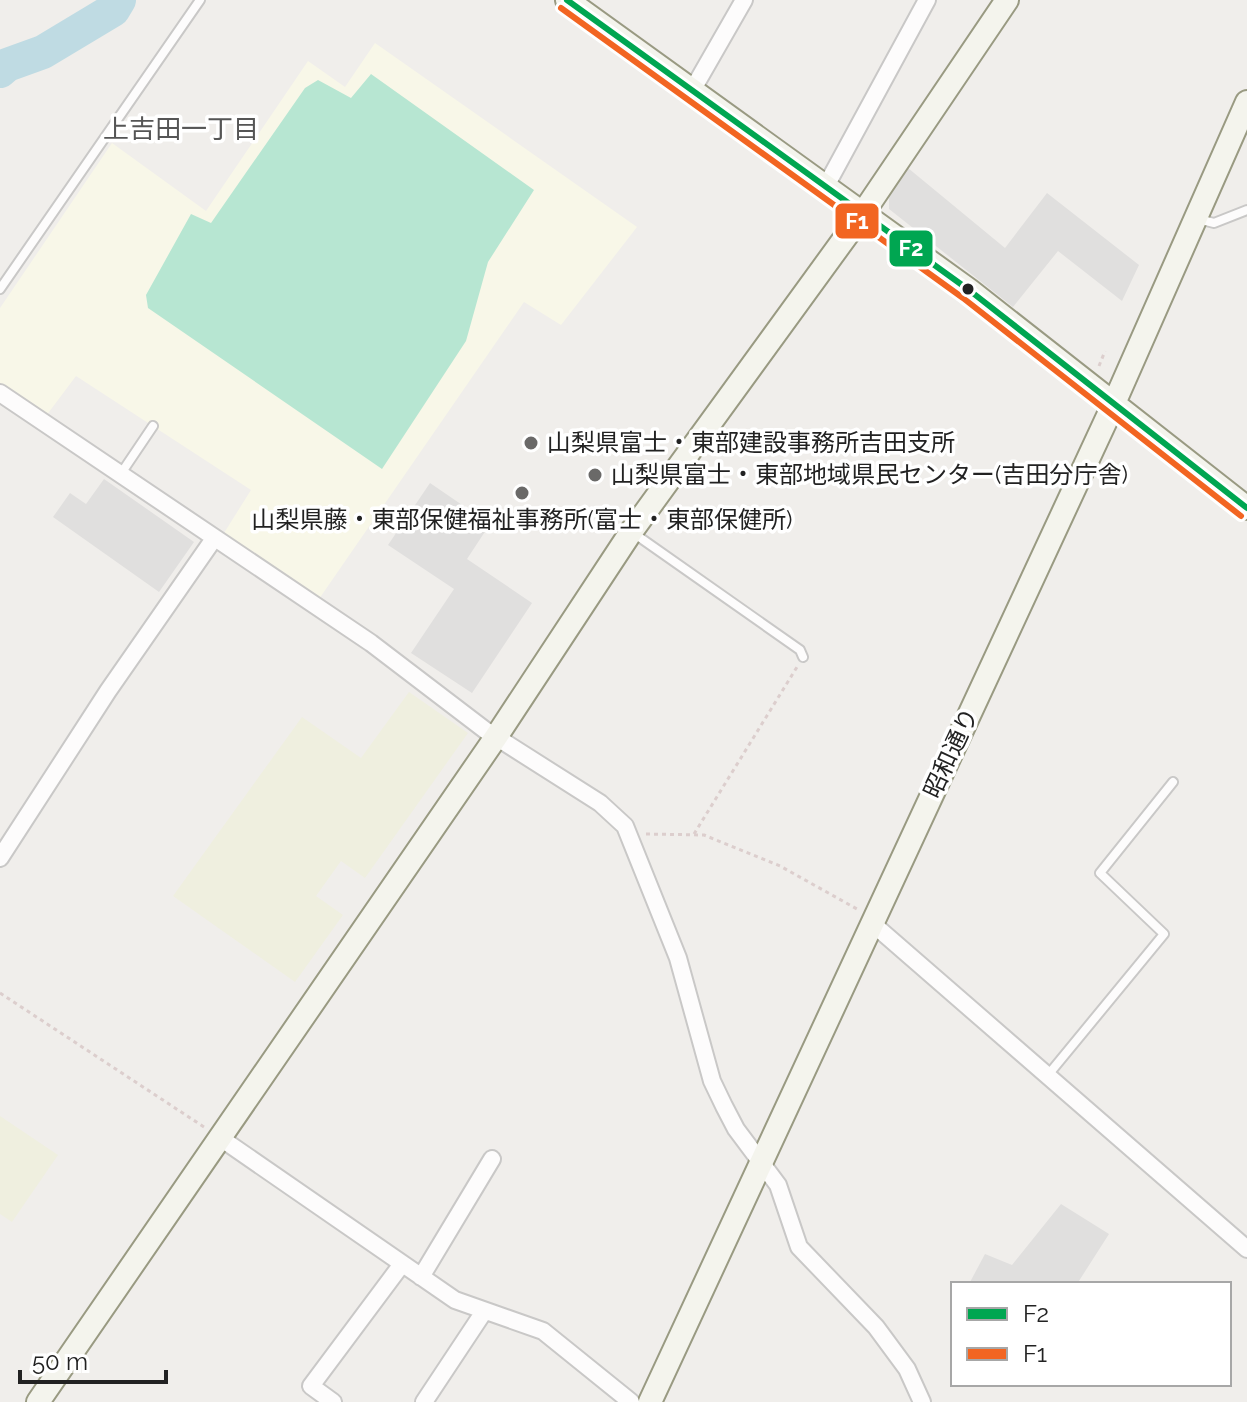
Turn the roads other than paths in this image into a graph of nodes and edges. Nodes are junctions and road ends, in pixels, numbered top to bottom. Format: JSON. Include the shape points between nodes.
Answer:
{"nodes":[{"id":1,"x":200,"y":0,"type":"edge"},
{"id":2,"x":567,"y":0,"type":"edge"},
{"id":3,"x":744,"y":0,"type":"edge"},
{"id":4,"x":927,"y":0,"type":"edge"},
{"id":5,"x":1007,"y":0,"type":"edge"},
{"id":6,"x":693,"y":89,"type":"junction"},
{"id":7,"x":1247,"y":102,"type":"edge"},
{"id":8,"x":826,"y":186,"type":"junction"},
{"id":9,"x":1247,"y":210,"type":"edge"},
{"id":10,"x":863,"y":213,"type":"junction"},
{"id":11,"x":1194,"y":218,"type":"junction"},
{"id":12,"x":0,"y":289,"type":"edge"},
{"id":13,"x":0,"y":393,"type":"edge"},
{"id":14,"x":1115,"y":401,"type":"junction"},
{"id":15,"x":153,"y":426,"type":"dead end"},
{"id":16,"x":120,"y":476,"type":"junction"},
{"id":17,"x":1247,"y":508,"type":"edge"},
{"id":18,"x":631,"y":532,"type":"junction"},
{"id":19,"x":213,"y":540,"type":"junction"},
{"id":20,"x":803,"y":657,"type":"road end"},
{"id":21,"x":496,"y":737,"type":"junction"},
{"id":22,"x":1173,"y":782,"type":"dead end"},
{"id":23,"x":0,"y":858,"type":"edge"},
{"id":24,"x":873,"y":924,"type":"junction"},
{"id":25,"x":1047,"y":1075,"type":"junction"},
{"id":26,"x":219,"y":1137,"type":"junction"},
{"id":27,"x":492,"y":1159,"type":"dead end"},
{"id":28,"x":761,"y":1164,"type":"junction"},
{"id":29,"x":1247,"y":1249,"type":"edge"},
{"id":30,"x":402,"y":1264,"type":"junction"},
{"id":31,"x":421,"y":1277,"type":"junction"},
{"id":32,"x":483,"y":1313,"type":"junction"},
{"id":33,"x":38,"y":1402,"type":"edge"},
{"id":34,"x":333,"y":1402,"type":"edge"},
{"id":35,"x":424,"y":1402,"type":"edge"},
{"id":36,"x":631,"y":1402,"type":"edge"},
{"id":37,"x":650,"y":1402,"type":"edge"},
{"id":38,"x":922,"y":1402,"type":"edge"}],
"edges":[{"from":1,"to":12,"type":"lane"},
{"from":2,"to":6,"type":"street"},
{"from":3,"to":6,"type":"street"},
{"from":4,"to":8,"type":"street"},
{"from":5,"to":10,"type":"street"},
{"from":6,"to":8,"type":"street"},
{"from":7,"to":11,"type":"street","name":"昭和通り"},
{"from":8,"to":10,"type":"street"},
{"from":9,"to":11,"type":"lane","via":[[1214,223]]},
{"from":10,"to":14,"type":"street"},
{"from":10,"to":18,"type":"street"},
{"from":11,"to":14,"type":"street","name":"昭和通り"},
{"from":13,"to":16,"type":"street"},
{"from":14,"to":17,"type":"street"},
{"from":14,"to":24,"type":"street","name":"昭和通り"},
{"from":15,"to":16,"type":"lane"},
{"from":16,"to":19,"type":"street"},
{"from":18,"to":20,"type":"lane"},
{"from":18,"to":21,"type":"street"},
{"from":19,"to":21,"type":"street","via":[[371,643]]},
{"from":19,"to":23,"type":"street"},
{"from":21,"to":26,"type":"street"},
{"from":21,"to":28,"type":"street","via":[[600,803],[625,826],[678,958],[712,1081]]},
{"from":22,"to":25,"type":"lane","via":[[1100,873],[1164,934]]},
{"from":24,"to":25,"type":"street"},
{"from":24,"to":28,"type":"street","name":"昭和通り"},
{"from":25,"to":29,"type":"street"},
{"from":26,"to":30,"type":"street"},
{"from":26,"to":33,"type":"street"},
{"from":27,"to":31,"type":"street"},
{"from":28,"to":37,"type":"street","name":"昭和通り"},
{"from":28,"to":38,"type":"street","via":[[778,1185],[799,1247],[876,1327],[907,1369]]},
{"from":30,"to":31,"type":"street"},
{"from":30,"to":34,"type":"street","via":[[311,1386]]},
{"from":31,"to":32,"type":"street"},
{"from":32,"to":35,"type":"street"},
{"from":32,"to":36,"type":"street","via":[[543,1331]]}]}
